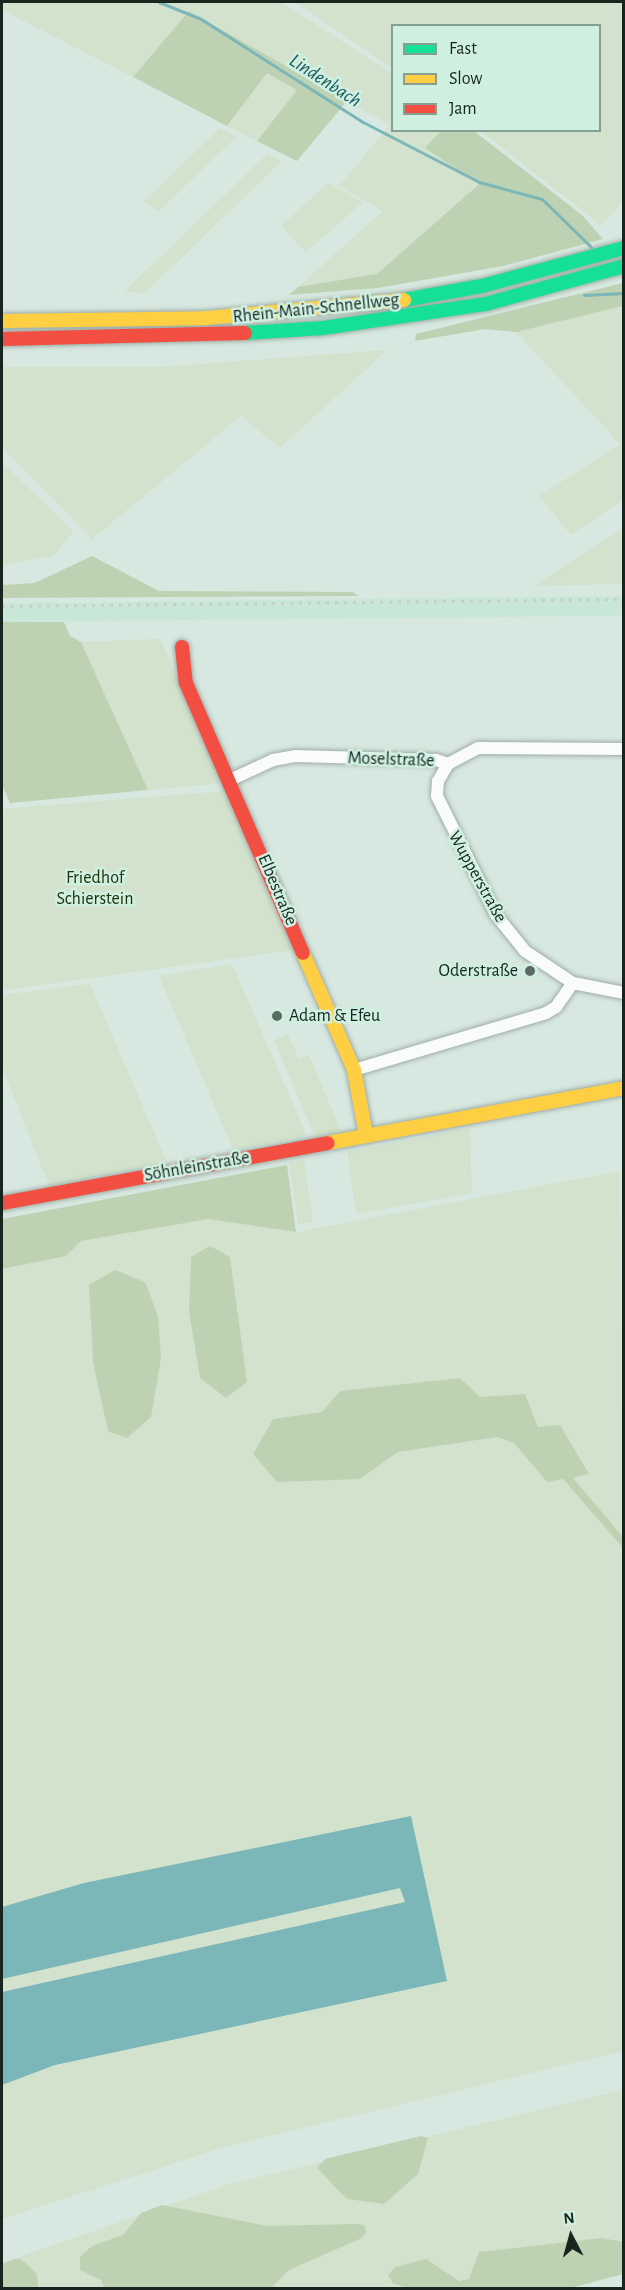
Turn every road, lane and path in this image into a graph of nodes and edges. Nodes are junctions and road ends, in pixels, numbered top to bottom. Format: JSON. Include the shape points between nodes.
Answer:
{"nodes":[{"id":1,"x":624,"y":248,"type":"edge"},
{"id":2,"x":624,"y":266,"type":"edge"},
{"id":3,"x":2,"y":321,"type":"edge"},
{"id":4,"x":2,"y":339,"type":"edge"},
{"id":5,"x":182,"y":647,"type":"dead end"},
{"id":6,"x":624,"y":749,"type":"edge"},
{"id":7,"x":448,"y":764,"type":"junction"},
{"id":8,"x":230,"y":780,"type":"junction"},
{"id":9,"x":573,"y":983,"type":"junction"},
{"id":10,"x":624,"y":993,"type":"edge"},
{"id":11,"x":354,"y":1070,"type":"junction"},
{"id":12,"x":624,"y":1088,"type":"edge"},
{"id":13,"x":366,"y":1135,"type":"junction"},
{"id":14,"x":2,"y":1203,"type":"edge"}],
"edges":[{"from":1,"to":3,"type":"main road","name":"Rhein-Main-Schnellweg","via":[[461,290],[321,311],[207,318]]},
{"from":2,"to":4,"type":"main road","name":"Rhein-Main-Schnellweg","via":[[486,304],[323,328],[208,336]]},
{"from":5,"to":8,"type":"main road","name":"Elbestraße","via":[[181,670]]},
{"from":6,"to":7,"type":"street","name":"Moselstraße","via":[[490,747],[465,752]]},
{"from":7,"to":8,"type":"street","name":"Moselstraße","via":[[295,756],[273,760]]},
{"from":7,"to":9,"type":"street","name":"Wupperstraße","via":[[438,781],[440,809],[496,915],[528,954]]},
{"from":8,"to":11,"type":"main road","name":"Elbestraße"},
{"from":9,"to":10,"type":"street","name":"Wupperstraße"},
{"from":9,"to":11,"type":"street","via":[[556,1007],[546,1013]]},
{"from":11,"to":13,"type":"main road","name":"Elbestraße"},
{"from":12,"to":13,"type":"main road","name":"Söhnleinstraße"},
{"from":13,"to":14,"type":"main road","name":"Söhnleinstraße"}]}
